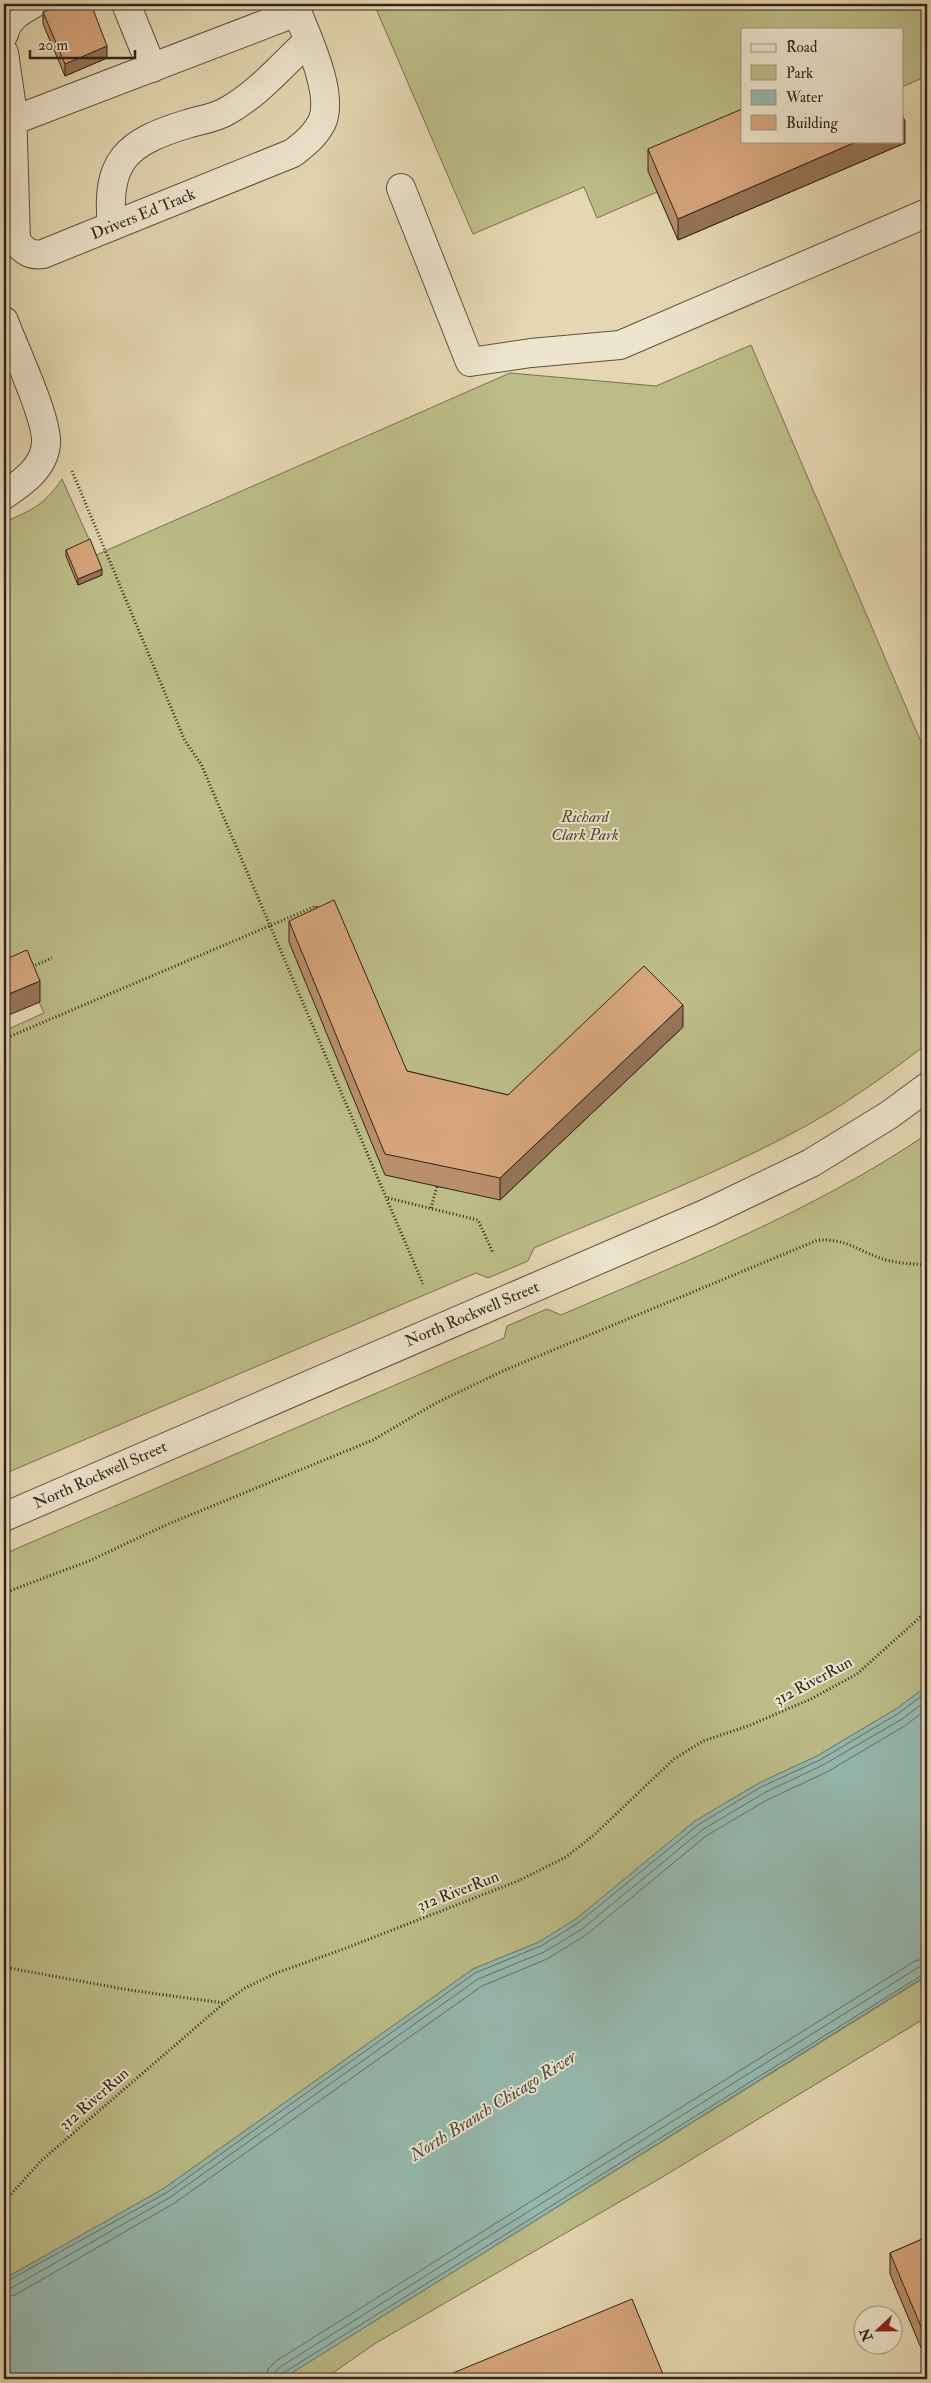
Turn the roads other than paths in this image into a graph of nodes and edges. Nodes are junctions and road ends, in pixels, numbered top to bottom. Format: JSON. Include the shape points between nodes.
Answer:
{"nodes":[{"id":1,"x":33,"y":4,"type":"edge"},
{"id":2,"x":126,"y":4,"type":"edge"},
{"id":3,"x":295,"y":8,"type":"edge"},
{"id":4,"x":4,"y":34,"type":"edge"},
{"id":5,"x":308,"y":42,"type":"junction"},
{"id":6,"x":4,"y":52,"type":"edge"},
{"id":7,"x":152,"y":68,"type":"junction"},
{"id":8,"x":10,"y":134,"type":"edge"},
{"id":9,"x":401,"y":188,"type":"dead end"},
{"id":10,"x":927,"y":213,"type":"edge"},
{"id":11,"x":112,"y":226,"type":"junction"},
{"id":12,"x":4,"y":321,"type":"edge"},
{"id":13,"x":4,"y":494,"type":"edge"},
{"id":14,"x":927,"y":1087,"type":"edge"},
{"id":15,"x":4,"y":1517,"type":"edge"}],
"edges":[{"from":1,"to":4,"type":"street","via":[[16,14],[5,27]]},
{"from":2,"to":7,"type":"street"},
{"from":3,"to":5,"type":"street","name":"Drivers Ed Track"},
{"from":3,"to":7,"type":"street"},
{"from":5,"to":11,"type":"street","via":[[252,96],[225,113],[146,138],[123,157],[111,184]]},
{"from":5,"to":11,"type":"street","name":"Drivers Ed Track","via":[[326,93],[322,121],[310,140],[293,153]]},
{"from":6,"to":8,"type":"street","name":"Drivers Ed Track","via":[[12,108]]},
{"from":7,"to":8,"type":"street"},
{"from":8,"to":11,"type":"street","name":"Drivers Ed Track","via":[[16,241],[23,250],[34,255],[43,254]]},
{"from":9,"to":10,"type":"street","via":[[470,362],[620,345]]},
{"from":12,"to":13,"type":"street","via":[[44,423],[46,444],[39,464],[24,481]]},
{"from":14,"to":15,"type":"street","name":"North Rockwell Street","via":[[812,1163],[709,1212]]}]}
